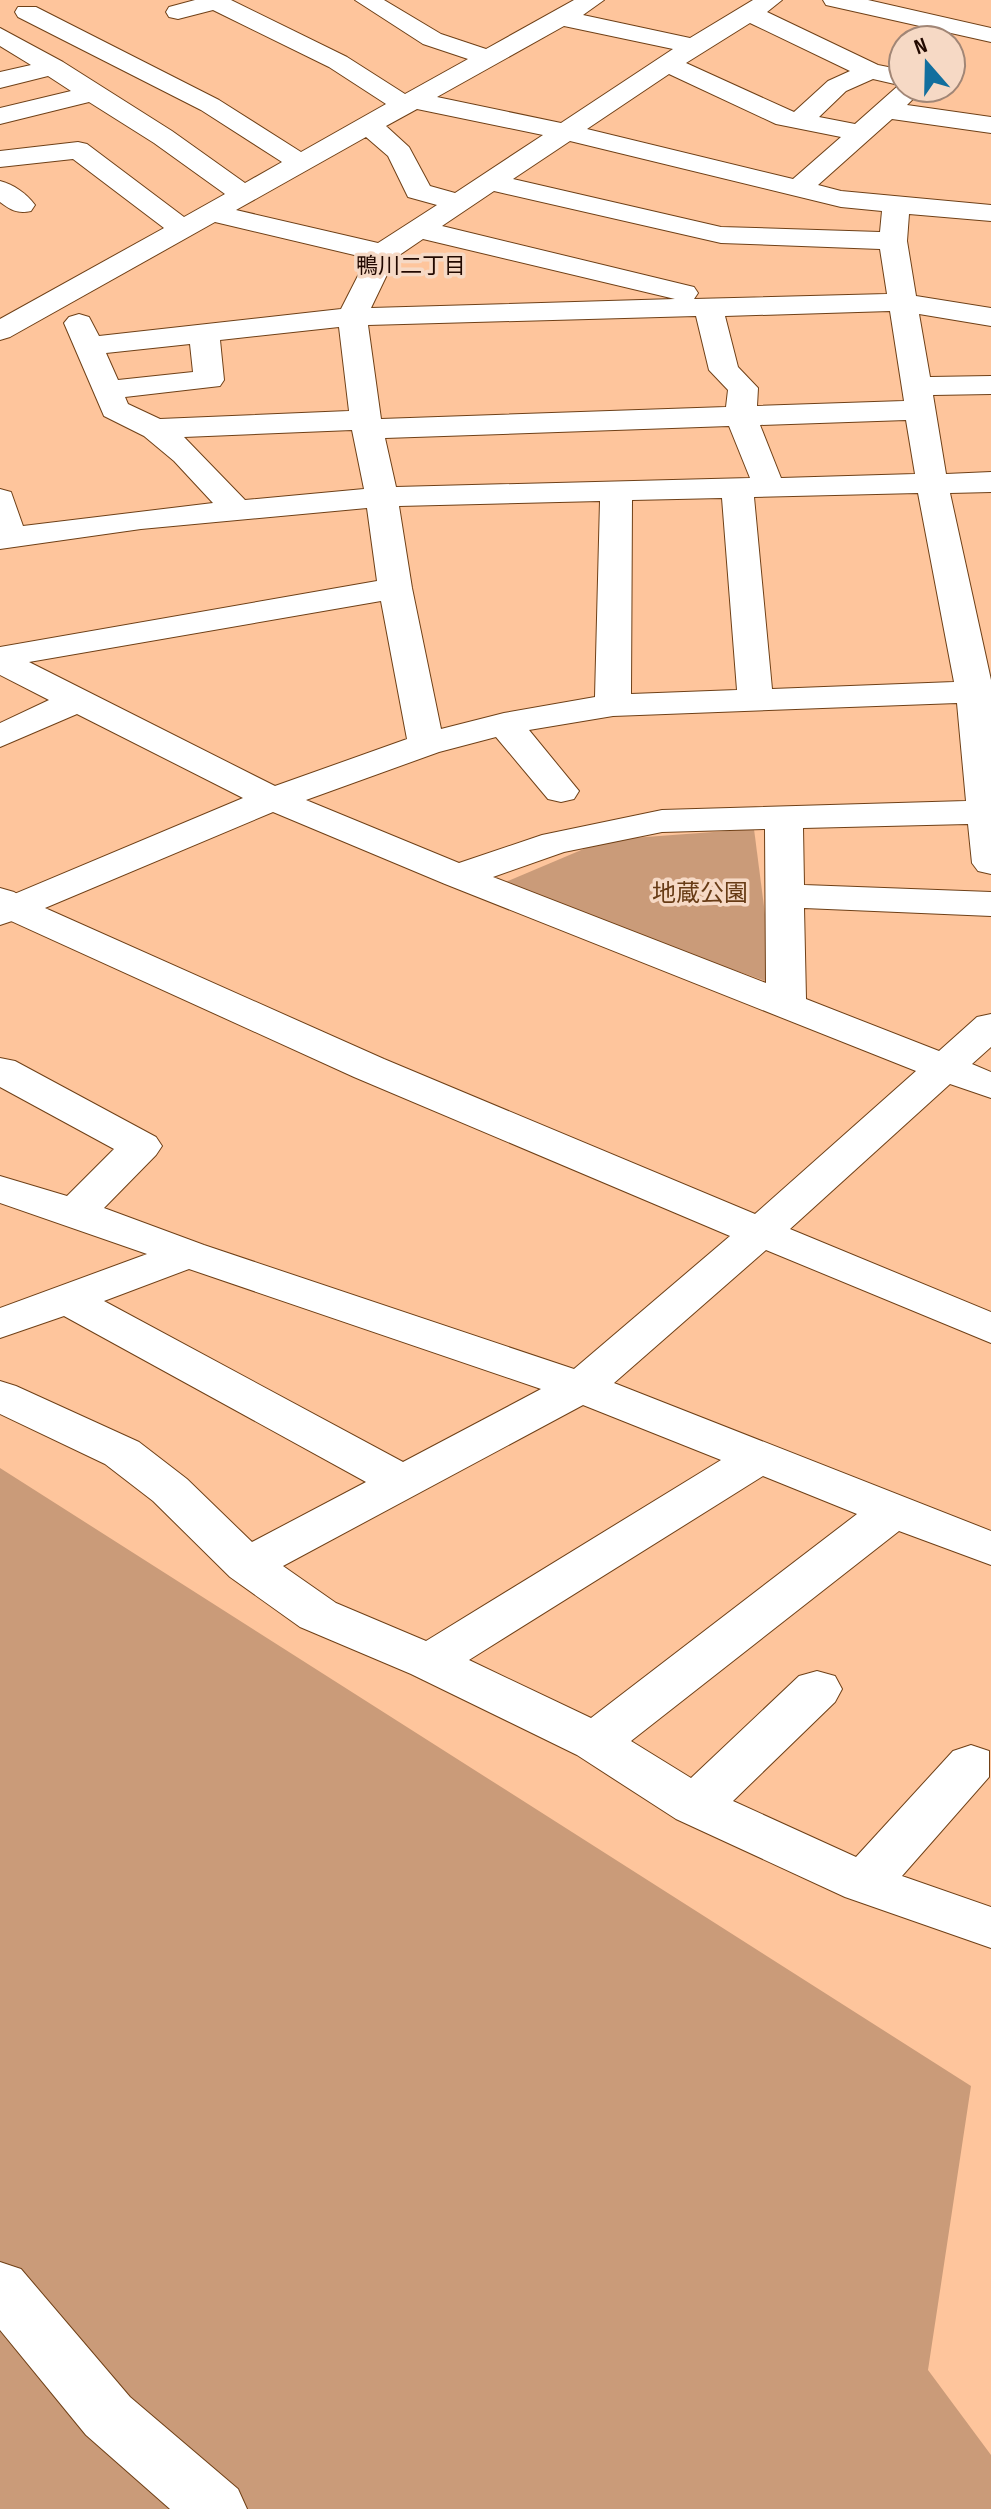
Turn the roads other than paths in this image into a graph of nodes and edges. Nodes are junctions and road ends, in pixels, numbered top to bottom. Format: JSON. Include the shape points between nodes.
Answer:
{"nodes":[{"id":1,"x":367,"y":0,"type":"edge"},
{"id":2,"x":540,"y":0,"type":"edge"},
{"id":3,"x":835,"y":0,"type":"edge"},
{"id":4,"x":42,"y":5,"type":"edge"},
{"id":5,"x":760,"y":7,"type":"edge"},
{"id":6,"x":576,"y":9,"type":"edge"},
{"id":7,"x":0,"y":19,"type":"edge"},
{"id":8,"x":205,"y":26,"type":"dead end"},
{"id":9,"x":984,"y":33,"type":"edge"},
{"id":10,"x":0,"y":35,"type":"edge"},
{"id":11,"x":694,"y":46,"type":"junction"},
{"id":12,"x":489,"y":58,"type":"junction"},
{"id":13,"x":668,"y":64,"type":"junction"},
{"id":14,"x":54,"y":67,"type":"junction"},
{"id":15,"x":870,"y":71,"type":"junction"},
{"id":16,"x":887,"y":75,"type":"edge"},
{"id":17,"x":0,"y":80,"type":"edge"},
{"id":18,"x":93,"y":93,"type":"junction"},
{"id":19,"x":409,"y":102,"type":"junction"},
{"id":20,"x":892,"y":104,"type":"edge"},
{"id":21,"x":885,"y":110,"type":"junction"},
{"id":22,"x":0,"y":116,"type":"edge"},
{"id":23,"x":800,"y":121,"type":"junction"},
{"id":24,"x":991,"y":125,"type":"edge"},
{"id":25,"x":366,"y":127,"type":"junction"},
{"id":26,"x":567,"y":132,"type":"junction"},
{"id":27,"x":860,"y":133,"type":"junction"},
{"id":28,"x":5,"y":156,"type":"edge"},
{"id":29,"x":301,"y":163,"type":"junction"},
{"id":30,"x":491,"y":182,"type":"junction"},
{"id":31,"x":799,"y":188,"type":"junction"},
{"id":32,"x":244,"y":195,"type":"junction"},
{"id":33,"x":459,"y":202,"type":"junction"},
{"id":34,"x":896,"y":205,"type":"junction"},
{"id":35,"x":212,"y":213,"type":"junction"},
{"id":36,"x":991,"y":213,"type":"edge"},
{"id":37,"x":183,"y":229,"type":"junction"},
{"id":38,"x":418,"y":229,"type":"junction"},
{"id":39,"x":893,"y":241,"type":"junction"},
{"id":40,"x":383,"y":253,"type":"junction"},
{"id":41,"x":66,"y":295,"type":"junction"},
{"id":42,"x":902,"y":302,"type":"junction"},
{"id":43,"x":723,"y":307,"type":"junction"},
{"id":44,"x":3,"y":317,"type":"edge"},
{"id":45,"x":352,"y":317,"type":"junction"},
{"id":46,"x":991,"y":317,"type":"edge"},
{"id":47,"x":204,"y":333,"type":"junction"},
{"id":48,"x":90,"y":346,"type":"junction"},
{"id":49,"x":991,"y":385,"type":"edge"},
{"id":50,"x":108,"y":390,"type":"junction"},
{"id":51,"x":918,"y":398,"type":"junction"},
{"id":52,"x":741,"y":416,"type":"junction"},
{"id":53,"x":366,"y":425,"type":"junction"},
{"id":54,"x":155,"y":429,"type":"junction"},
{"id":55,"x":932,"y":482,"type":"junction"},
{"id":56,"x":991,"y":482,"type":"edge"},
{"id":57,"x":753,"y":487,"type":"junction"},
{"id":58,"x":616,"y":491,"type":"junction"},
{"id":59,"x":382,"y":497,"type":"junction"},
{"id":60,"x":0,"y":499,"type":"edge"},
{"id":61,"x":237,"y":510,"type":"junction"},
{"id":62,"x":5,"y":539,"type":"edge"},
{"id":63,"x":395,"y":588,"type":"junction"},
{"id":64,"x":0,"y":659,"type":"edge"},
{"id":65,"x":982,"y":692,"type":"edge"},
{"id":66,"x":79,"y":699,"type":"junction"},
{"id":67,"x":755,"y":700,"type":"junction"},
{"id":68,"x":613,"y":705,"type":"junction"},
{"id":69,"x":504,"y":724,"type":"junction"},
{"id":70,"x":0,"y":736,"type":"edge"},
{"id":71,"x":426,"y":744,"type":"junction"},
{"id":72,"x":561,"y":791,"type":"dead end"},
{"id":73,"x":273,"y":799,"type":"junction"},
{"id":74,"x":984,"y":812,"type":"junction"},
{"id":75,"x":784,"y":816,"type":"junction"},
{"id":76,"x":991,"y":863,"type":"edge"},
{"id":77,"x":458,"y":876,"type":"junction"},
{"id":78,"x":784,"y":896,"type":"junction"},
{"id":79,"x":991,"y":904,"type":"edge"},
{"id":80,"x":4,"y":907,"type":"edge"},
{"id":81,"x":786,"y":1006,"type":"junction"},
{"id":82,"x":991,"y":1026,"type":"edge"},
{"id":83,"x":946,"y":1068,"type":"junction"},
{"id":84,"x":0,"y":1070,"type":"edge"},
{"id":85,"x":991,"y":1086,"type":"edge"},
{"id":86,"x":0,"y":1189,"type":"edge"},
{"id":87,"x":75,"y":1212,"type":"junction"},
{"id":88,"x":762,"y":1231,"type":"junction"},
{"id":89,"x":188,"y":1254,"type":"junction"},
{"id":90,"x":69,"y":1300,"type":"junction"},
{"id":91,"x":0,"y":1324,"type":"edge"},
{"id":92,"x":991,"y":1329,"type":"edge"},
{"id":93,"x":581,"y":1387,"type":"junction"},
{"id":94,"x":0,"y":1396,"type":"edge"},
{"id":95,"x":760,"y":1457,"type":"junction"},
{"id":96,"x":403,"y":1482,"type":"junction"},
{"id":97,"x":894,"y":1510,"type":"junction"},
{"id":98,"x":991,"y":1549,"type":"edge"},
{"id":99,"x":247,"y":1565,"type":"junction"},
{"id":100,"x":429,"y":1662,"type":"junction"},
{"id":101,"x":817,"y":1689,"type":"dead end"},
{"id":102,"x":595,"y":1742,"type":"junction"},
{"id":103,"x":971,"y":1764,"type":"dead end"},
{"id":104,"x":695,"y":1806,"type":"junction"},
{"id":105,"x":864,"y":1883,"type":"junction"},
{"id":106,"x":991,"y":1928,"type":"edge"},
{"id":107,"x":0,"y":2287,"type":"edge"},
{"id":108,"x":215,"y":2509,"type":"edge"}],
"edges":[{"from":1,"to":12,"type":"street","via":[[432,39]]},
{"from":2,"to":6,"type":"street"},
{"from":3,"to":9,"type":"street"},
{"from":4,"to":7,"type":"street"},
{"from":4,"to":29,"type":"street"},
{"from":5,"to":11,"type":"street"},
{"from":5,"to":15,"type":"street"},
{"from":6,"to":11,"type":"street"},
{"from":6,"to":12,"type":"street"},
{"from":8,"to":19,"type":"street","via":[[168,8],[216,2]]},
{"from":10,"to":14,"type":"street"},
{"from":11,"to":13,"type":"street"},
{"from":12,"to":19,"type":"street"},
{"from":13,"to":23,"type":"street"},
{"from":13,"to":26,"type":"street"},
{"from":14,"to":17,"type":"street"},
{"from":14,"to":18,"type":"street"},
{"from":15,"to":16,"type":"street"},
{"from":15,"to":23,"type":"street","via":[[837,86]]},
{"from":18,"to":22,"type":"street"},
{"from":18,"to":32,"type":"street"},
{"from":19,"to":25,"type":"street"},
{"from":19,"to":26,"type":"street"},
{"from":20,"to":21,"type":"street"},
{"from":21,"to":24,"type":"street"},
{"from":21,"to":27,"type":"street"},
{"from":23,"to":27,"type":"street"},
{"from":25,"to":29,"type":"street"},
{"from":25,"to":33,"type":"street","via":[[379,131],[407,161],[418,191]]},
{"from":26,"to":30,"type":"street"},
{"from":26,"to":31,"type":"street"},
{"from":27,"to":31,"type":"street"},
{"from":28,"to":37,"type":"street","via":[[78,150]]},
{"from":29,"to":32,"type":"street"},
{"from":30,"to":33,"type":"street"},
{"from":30,"to":39,"type":"street","via":[[721,235]]},
{"from":31,"to":34,"type":"street"},
{"from":32,"to":35,"type":"street"},
{"from":33,"to":38,"type":"street"},
{"from":34,"to":36,"type":"street"},
{"from":34,"to":39,"type":"street"},
{"from":35,"to":37,"type":"street"},
{"from":35,"to":40,"type":"street"},
{"from":37,"to":41,"type":"street"},
{"from":38,"to":40,"type":"street"},
{"from":38,"to":43,"type":"street"},
{"from":39,"to":42,"type":"street"},
{"from":40,"to":45,"type":"street"},
{"from":41,"to":44,"type":"street"},
{"from":41,"to":48,"type":"street"},
{"from":42,"to":43,"type":"street"},
{"from":42,"to":46,"type":"street"},
{"from":42,"to":51,"type":"street"},
{"from":43,"to":45,"type":"street"},
{"from":43,"to":52,"type":"street","via":[[724,370],[743,388]]},
{"from":45,"to":47,"type":"street"},
{"from":45,"to":53,"type":"street"},
{"from":47,"to":48,"type":"street"},
{"from":47,"to":50,"type":"street","via":[[209,380]]},
{"from":48,"to":50,"type":"street"},
{"from":49,"to":51,"type":"street"},
{"from":50,"to":54,"type":"street","via":[[115,409]]},
{"from":51,"to":52,"type":"street"},
{"from":51,"to":55,"type":"street"},
{"from":52,"to":53,"type":"street"},
{"from":52,"to":57,"type":"street"},
{"from":53,"to":54,"type":"street"},
{"from":53,"to":59,"type":"street"},
{"from":54,"to":61,"type":"street"},
{"from":55,"to":56,"type":"street"},
{"from":55,"to":57,"type":"street"},
{"from":55,"to":65,"type":"street"},
{"from":57,"to":58,"type":"street"},
{"from":57,"to":67,"type":"street"},
{"from":58,"to":59,"type":"street"},
{"from":58,"to":68,"type":"street"},
{"from":59,"to":61,"type":"street"},
{"from":59,"to":63,"type":"street"},
{"from":60,"to":62,"type":"street"},
{"from":61,"to":62,"type":"street"},
{"from":63,"to":64,"type":"street"},
{"from":63,"to":71,"type":"street"},
{"from":64,"to":66,"type":"street"},
{"from":65,"to":67,"type":"street"},
{"from":65,"to":74,"type":"street"},
{"from":66,"to":70,"type":"street"},
{"from":66,"to":73,"type":"street"},
{"from":67,"to":68,"type":"street"},
{"from":68,"to":69,"type":"street"},
{"from":69,"to":71,"type":"street"},
{"from":69,"to":72,"type":"street"},
{"from":71,"to":73,"type":"street"},
{"from":73,"to":77,"type":"street"},
{"from":73,"to":80,"type":"street"},
{"from":74,"to":75,"type":"street"},
{"from":74,"to":76,"type":"street"},
{"from":75,"to":77,"type":"street","via":[[662,821],[555,843]]},
{"from":75,"to":78,"type":"street"},
{"from":77,"to":81,"type":"street"},
{"from":78,"to":79,"type":"street"},
{"from":78,"to":81,"type":"street"},
{"from":80,"to":88,"type":"street","via":[[369,1068]]},
{"from":81,"to":83,"type":"street"},
{"from":82,"to":83,"type":"street"},
{"from":83,"to":85,"type":"street"},
{"from":83,"to":88,"type":"street"},
{"from":84,"to":87,"type":"street","via":[[141,1146]]},
{"from":86,"to":87,"type":"street"},
{"from":87,"to":89,"type":"street"},
{"from":88,"to":92,"type":"street"},
{"from":88,"to":93,"type":"street"},
{"from":89,"to":90,"type":"street"},
{"from":89,"to":93,"type":"street"},
{"from":90,"to":91,"type":"street"},
{"from":90,"to":96,"type":"street"},
{"from":93,"to":95,"type":"street"},
{"from":93,"to":96,"type":"street"},
{"from":94,"to":99,"type":"street","via":[[122,1453],[170,1490]]},
{"from":95,"to":97,"type":"street"},
{"from":95,"to":100,"type":"street"},
{"from":96,"to":99,"type":"street"},
{"from":97,"to":98,"type":"street"},
{"from":97,"to":102,"type":"street"},
{"from":99,"to":100,"type":"street","via":[[318,1615]]},
{"from":100,"to":102,"type":"street"},
{"from":101,"to":104,"type":"street"},
{"from":102,"to":104,"type":"street"},
{"from":103,"to":105,"type":"street"},
{"from":104,"to":105,"type":"street"},
{"from":105,"to":106,"type":"street"},
{"from":107,"to":108,"type":"street","via":[[108,2416]]}]}
